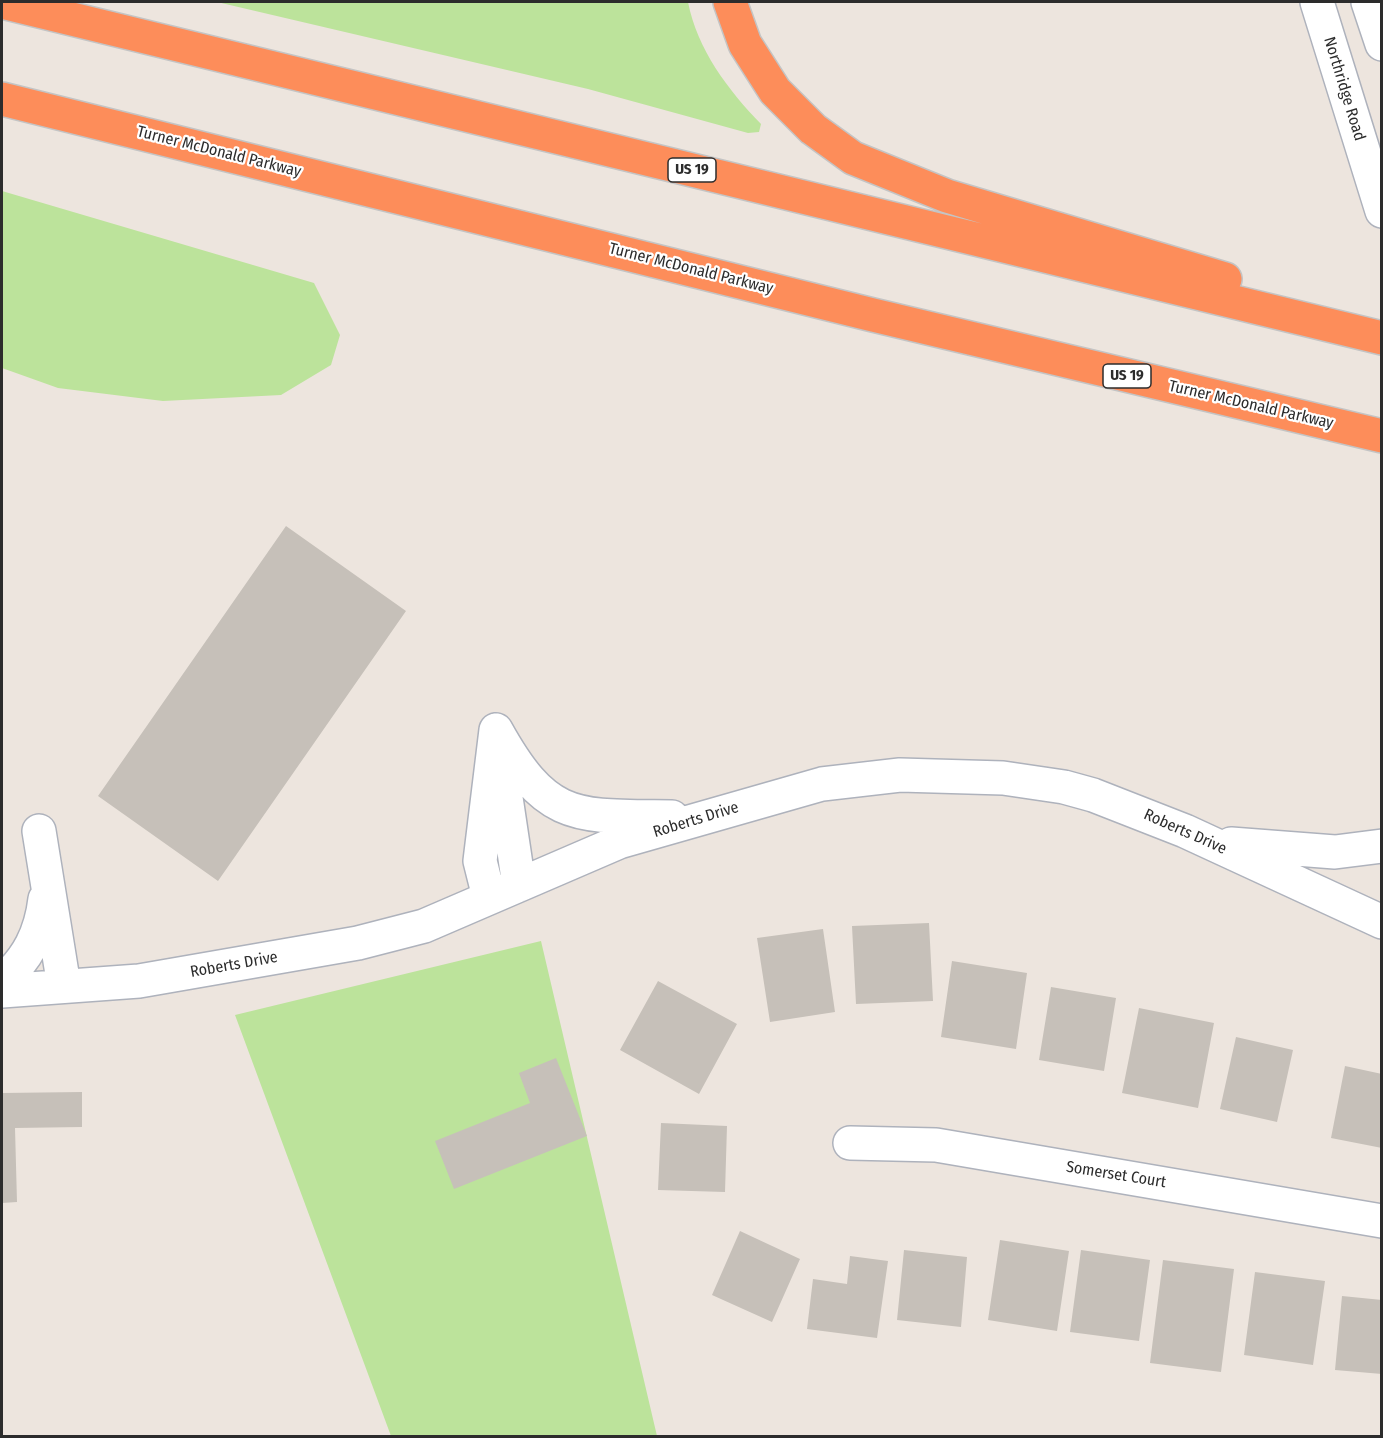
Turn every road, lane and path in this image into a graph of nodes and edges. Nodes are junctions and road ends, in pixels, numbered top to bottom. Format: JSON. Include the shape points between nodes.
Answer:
{"nodes":[{"id":1,"x":2,"y":2,"type":"edge"},
{"id":2,"x":730,"y":2,"type":"edge"},
{"id":3,"x":1317,"y":2,"type":"edge"},
{"id":4,"x":1368,"y":2,"type":"edge"},
{"id":5,"x":1382,"y":44,"type":"edge"},
{"id":6,"x":2,"y":99,"type":"edge"},
{"id":7,"x":1382,"y":211,"type":"edge"},
{"id":8,"x":873,"y":315,"type":"junction"},
{"id":9,"x":1382,"y":326,"type":"edge"},
{"id":10,"x":1382,"y":338,"type":"edge"},
{"id":11,"x":1382,"y":436,"type":"edge"},
{"id":12,"x":1382,"y":455,"type":"edge"},
{"id":13,"x":496,"y":730,"type":"junction"},
{"id":14,"x":707,"y":817,"type":"junction"},
{"id":15,"x":39,"y":831,"type":"dead end"},
{"id":16,"x":1205,"y":841,"type":"junction"},
{"id":17,"x":1382,"y":846,"type":"edge"},
{"id":18,"x":46,"y":873,"type":"junction"},
{"id":19,"x":519,"y":885,"type":"junction"},
{"id":20,"x":489,"y":897,"type":"junction"},
{"id":21,"x":1382,"y":922,"type":"edge"},
{"id":22,"x":2,"y":981,"type":"edge"},
{"id":23,"x":64,"y":986,"type":"junction"},
{"id":24,"x":2,"y":991,"type":"edge"},
{"id":25,"x":850,"y":1143,"type":"dead end"},
{"id":26,"x":1382,"y":1221,"type":"edge"}],
"edges":[{"from":1,"to":10,"type":"highway","number":"US 19"},
{"from":2,"to":9,"type":"highway","via":[[745,44],[775,91],[813,129],[853,158],[947,195]]},
{"from":3,"to":7,"type":"street","name":"Northridge Road"},
{"from":4,"to":5,"type":"street"},
{"from":6,"to":8,"type":"highway","name":"Turner McDonald Parkway","number":"US 19"},
{"from":8,"to":11,"type":"highway","name":"Turner McDonald Parkway","number":"US 19"},
{"from":8,"to":12,"type":"highway"},
{"from":13,"to":14,"type":"street","via":[[526,779],[561,807],[606,816]]},
{"from":13,"to":19,"type":"street"},
{"from":13,"to":20,"type":"street","via":[[480,861]]},
{"from":14,"to":16,"type":"street","name":"Roberts Drive","via":[[822,784],[900,775],[968,775],[1033,781],[1093,795]]},
{"from":14,"to":19,"type":"street","name":"Roberts Drive","via":[[619,842]]},
{"from":15,"to":18,"type":"street"},
{"from":16,"to":17,"type":"street","via":[[1317,852]]},
{"from":16,"to":21,"type":"street","name":"Roberts Drive"},
{"from":18,"to":22,"type":"street","via":[[45,901],[34,942],[26,957]]},
{"from":18,"to":23,"type":"street"},
{"from":19,"to":20,"type":"street","name":"Roberts Drive"},
{"from":20,"to":23,"type":"street","name":"Roberts Drive","via":[[424,926],[358,943],[149,979]]},
{"from":23,"to":24,"type":"street","name":"Roberts Drive"},
{"from":25,"to":26,"type":"street","name":"Somerset Court","via":[[936,1145]]}]}
